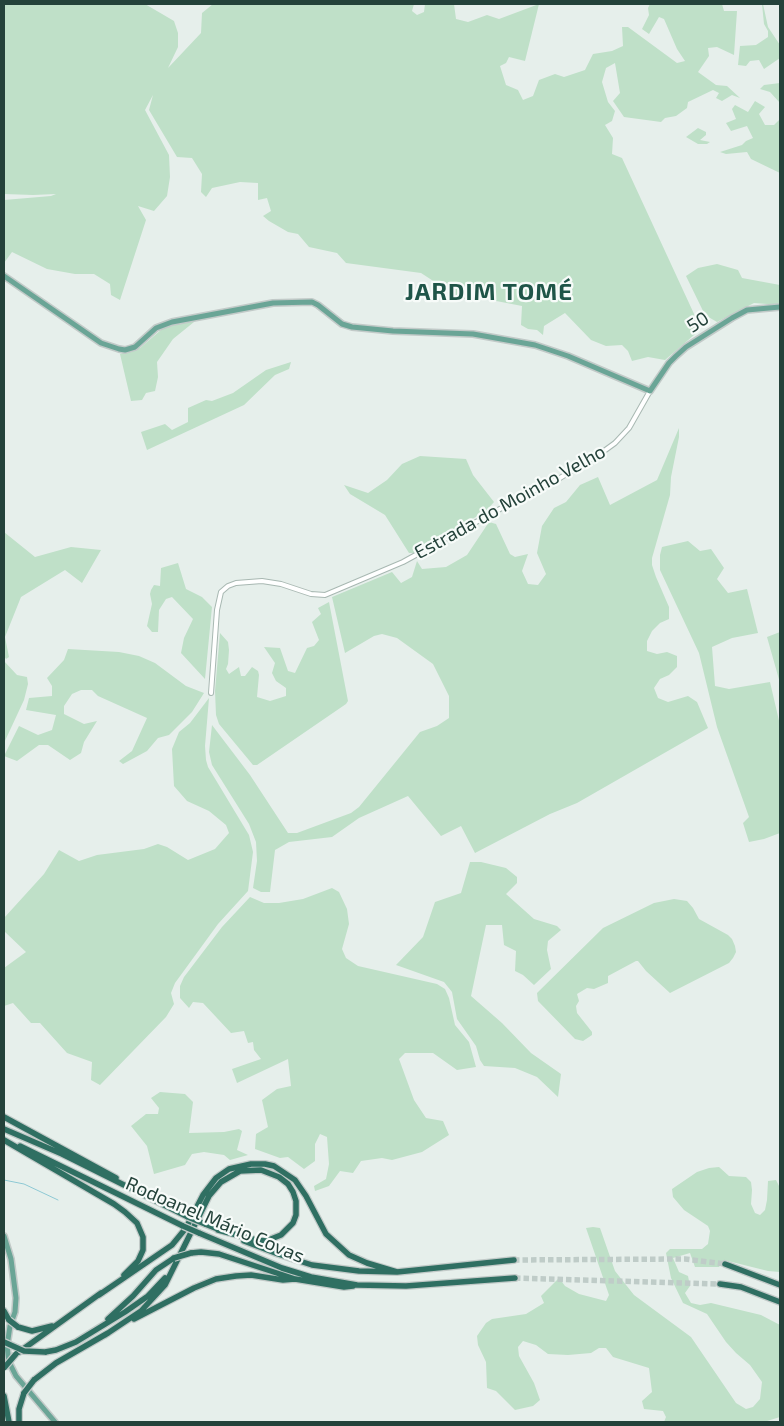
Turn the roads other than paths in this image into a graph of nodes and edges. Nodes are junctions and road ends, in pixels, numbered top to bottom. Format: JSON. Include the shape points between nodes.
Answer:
{"nodes":[{"id":1,"x":4,"y":276,"type":"edge"},
{"id":2,"x":780,"y":308,"type":"edge"},
{"id":3,"x":650,"y":391,"type":"junction"},
{"id":4,"x":211,"y":693,"type":"dead end"},
{"id":5,"x":4,"y":1117,"type":"edge"},
{"id":6,"x":4,"y":1129,"type":"edge"},
{"id":7,"x":4,"y":1140,"type":"edge"},
{"id":8,"x":150,"y":1198,"type":"junction"},
{"id":9,"x":218,"y":1230,"type":"junction"},
{"id":10,"x":4,"y":1236,"type":"edge"},
{"id":11,"x":175,"y":1260,"type":"junction"},
{"id":12,"x":514,"y":1260,"type":"tunnel mouth"},
{"id":13,"x":725,"y":1264,"type":"tunnel mouth"},
{"id":14,"x":398,"y":1272,"type":"junction"},
{"id":15,"x":515,"y":1278,"type":"tunnel mouth"},
{"id":16,"x":295,"y":1279,"type":"junction"},
{"id":17,"x":720,"y":1284,"type":"tunnel mouth"},
{"id":18,"x":357,"y":1285,"type":"junction"},
{"id":19,"x":780,"y":1285,"type":"edge"},
{"id":20,"x":99,"y":1295,"type":"junction"},
{"id":21,"x":780,"y":1302,"type":"edge"},
{"id":22,"x":4,"y":1311,"type":"edge"},
{"id":23,"x":58,"y":1324,"type":"junction"},
{"id":24,"x":95,"y":1330,"type":"junction"},
{"id":25,"x":105,"y":1335,"type":"junction"},
{"id":26,"x":4,"y":1342,"type":"edge"},
{"id":27,"x":4,"y":1368,"type":"edge"},
{"id":28,"x":4,"y":1396,"type":"edge"},
{"id":29,"x":9,"y":1422,"type":"edge"},
{"id":30,"x":19,"y":1422,"type":"edge"},
{"id":31,"x":55,"y":1422,"type":"edge"}],
"edges":[{"from":1,"to":3,"type":"main road","via":[[101,343],[119,349],[131,349],[156,328],[177,321],[273,303],[312,302],[342,324],[352,327],[473,334],[535,344]]},
{"from":2,"to":3,"type":"main road","name":"50","via":[[743,311],[686,347],[669,363]]},
{"from":3,"to":4,"type":"street","name":"Estrada do Moinho Velho","via":[[615,443],[560,478],[403,562],[329,594],[302,592],[262,581],[224,589],[217,610]]},
{"from":5,"to":8,"type":"highway"},
{"from":6,"to":8,"type":"highway","name":"Rodoanel Mário Covas"},
{"from":7,"to":18,"type":"highway","name":"Rodoanel Mário Covas","bridge":true,"via":[[183,1226],[282,1268]]},
{"from":7,"to":20,"type":"highway","via":[[125,1212],[137,1223],[144,1244],[141,1256],[134,1266]]},
{"from":8,"to":9,"type":"highway","name":"Rodoanel Mário Covas","bridge":true},
{"from":9,"to":11,"type":"highway","via":[[266,1241],[281,1236],[296,1215],[294,1192],[278,1177],[261,1170],[246,1170],[227,1178],[215,1188]]},
{"from":9,"to":14,"type":"highway","name":"Rodoanel Mário Covas","via":[[312,1265]]},
{"from":10,"to":31,"type":"main road","via":[[11,1259],[16,1298],[7,1346],[9,1362],[16,1376]]},
{"from":11,"to":16,"type":"highway","bridge":true,"via":[[191,1253],[219,1254]]},
{"from":11,"to":24,"type":"highway","via":[[156,1270]]},
{"from":11,"to":24,"type":"highway","via":[[163,1282],[148,1296]]},
{"from":11,"to":25,"type":"highway","via":[[165,1285],[149,1303]]},
{"from":12,"to":14,"type":"highway","name":"Rodoanel Mário Covas"},
{"from":13,"to":19,"type":"highway"},
{"from":14,"to":20,"type":"highway","via":[[349,1255],[326,1234],[295,1180],[274,1166],[251,1164],[229,1169],[216,1178],[172,1245]]},
{"from":15,"to":18,"type":"highway","name":"Rodoanel Mário Covas","via":[[406,1286]]},
{"from":16,"to":18,"type":"highway","via":[[344,1287]]},
{"from":16,"to":25,"type":"highway","via":[[251,1275],[216,1279]]},
{"from":17,"to":21,"type":"highway","via":[[746,1289]]},
{"from":20,"to":23,"type":"highway"},
{"from":22,"to":23,"type":"highway","bridge":true,"via":[[18,1327],[32,1330]]},
{"from":23,"to":27,"type":"highway","bridge":true,"via":[[16,1354]]},
{"from":24,"to":26,"type":"highway","bridge":true,"via":[[65,1347],[45,1352],[24,1351]]},
{"from":25,"to":30,"type":"highway","bridge":true,"via":[[56,1363],[34,1380],[24,1393]]},
{"from":28,"to":29,"type":"highway"}]}
